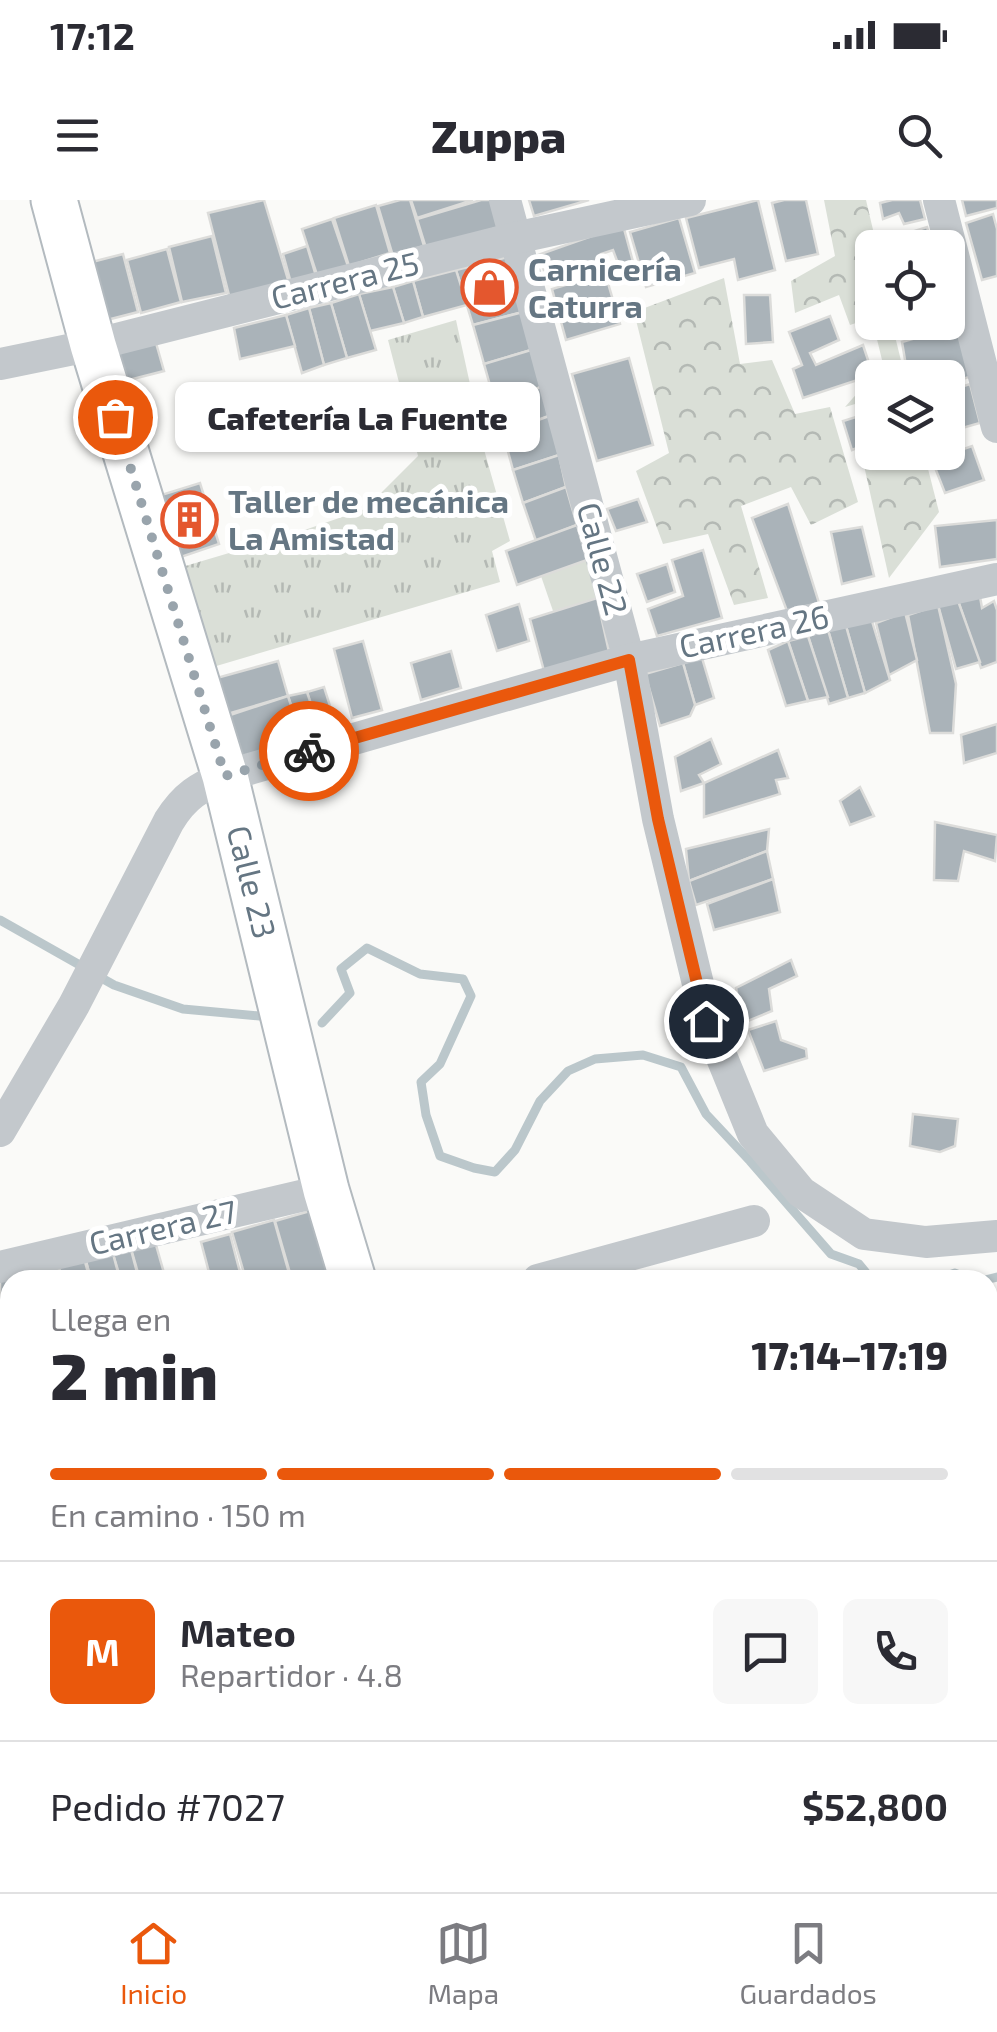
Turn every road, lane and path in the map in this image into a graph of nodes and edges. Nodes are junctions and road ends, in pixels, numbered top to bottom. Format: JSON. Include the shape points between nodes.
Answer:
{"nodes":[{"id":1,"x":54,"y":200,"type":"edge"},
{"id":2,"x":505,"y":200,"type":"edge"},
{"id":3,"x":690,"y":200,"type":"edge"},
{"id":4,"x":939,"y":200,"type":"edge"},
{"id":5,"x":516,"y":238,"type":"junction"},
{"id":6,"x":93,"y":345,"type":"junction"},
{"id":7,"x":0,"y":364,"type":"edge"},
{"id":8,"x":997,"y":426,"type":"edge"},
{"id":9,"x":997,"y":579,"type":"edge"},
{"id":10,"x":629,"y":660,"type":"junction"},
{"id":11,"x":225,"y":776,"type":"junction"},
{"id":12,"x":0,"y":1131,"type":"edge"},
{"id":13,"x":326,"y":1190,"type":"junction"},
{"id":14,"x":754,"y":1221,"type":"dead end"},
{"id":15,"x":997,"y":1236,"type":"edge"},
{"id":16,"x":0,"y":1267,"type":"edge"},
{"id":17,"x":350,"y":1270,"type":"edge"},
{"id":18,"x":600,"y":1270,"type":"edge"}],
"edges":[{"from":1,"to":6,"type":"main road","name":"Calle 23"},
{"from":2,"to":5,"type":"street","name":"Calle 22"},
{"from":3,"to":5,"type":"street","name":"Carrera 25"},
{"from":4,"to":8,"type":"street"},
{"from":5,"to":6,"type":"street","name":"Carrera 25"},
{"from":5,"to":10,"type":"street","name":"Calle 22"},
{"from":6,"to":7,"type":"street","name":"Carrera 25"},
{"from":6,"to":11,"type":"main road","name":"Calle 23"},
{"from":9,"to":10,"type":"street","name":"Carrera 26"},
{"from":10,"to":11,"type":"street","name":"Carrera 26"},
{"from":10,"to":15,"type":"street","name":"Calle 22","via":[[706,1021],[753,1134],[802,1192],[864,1234],[926,1242]]},
{"from":11,"to":12,"type":"street","name":"Carrera 26","via":[[181,802]]},
{"from":11,"to":13,"type":"main road","name":"Calle 23"},
{"from":13,"to":16,"type":"street","name":"Carrera 27"},
{"from":13,"to":17,"type":"main road","name":"Calle 23"},
{"from":14,"to":18,"type":"street"}]}
